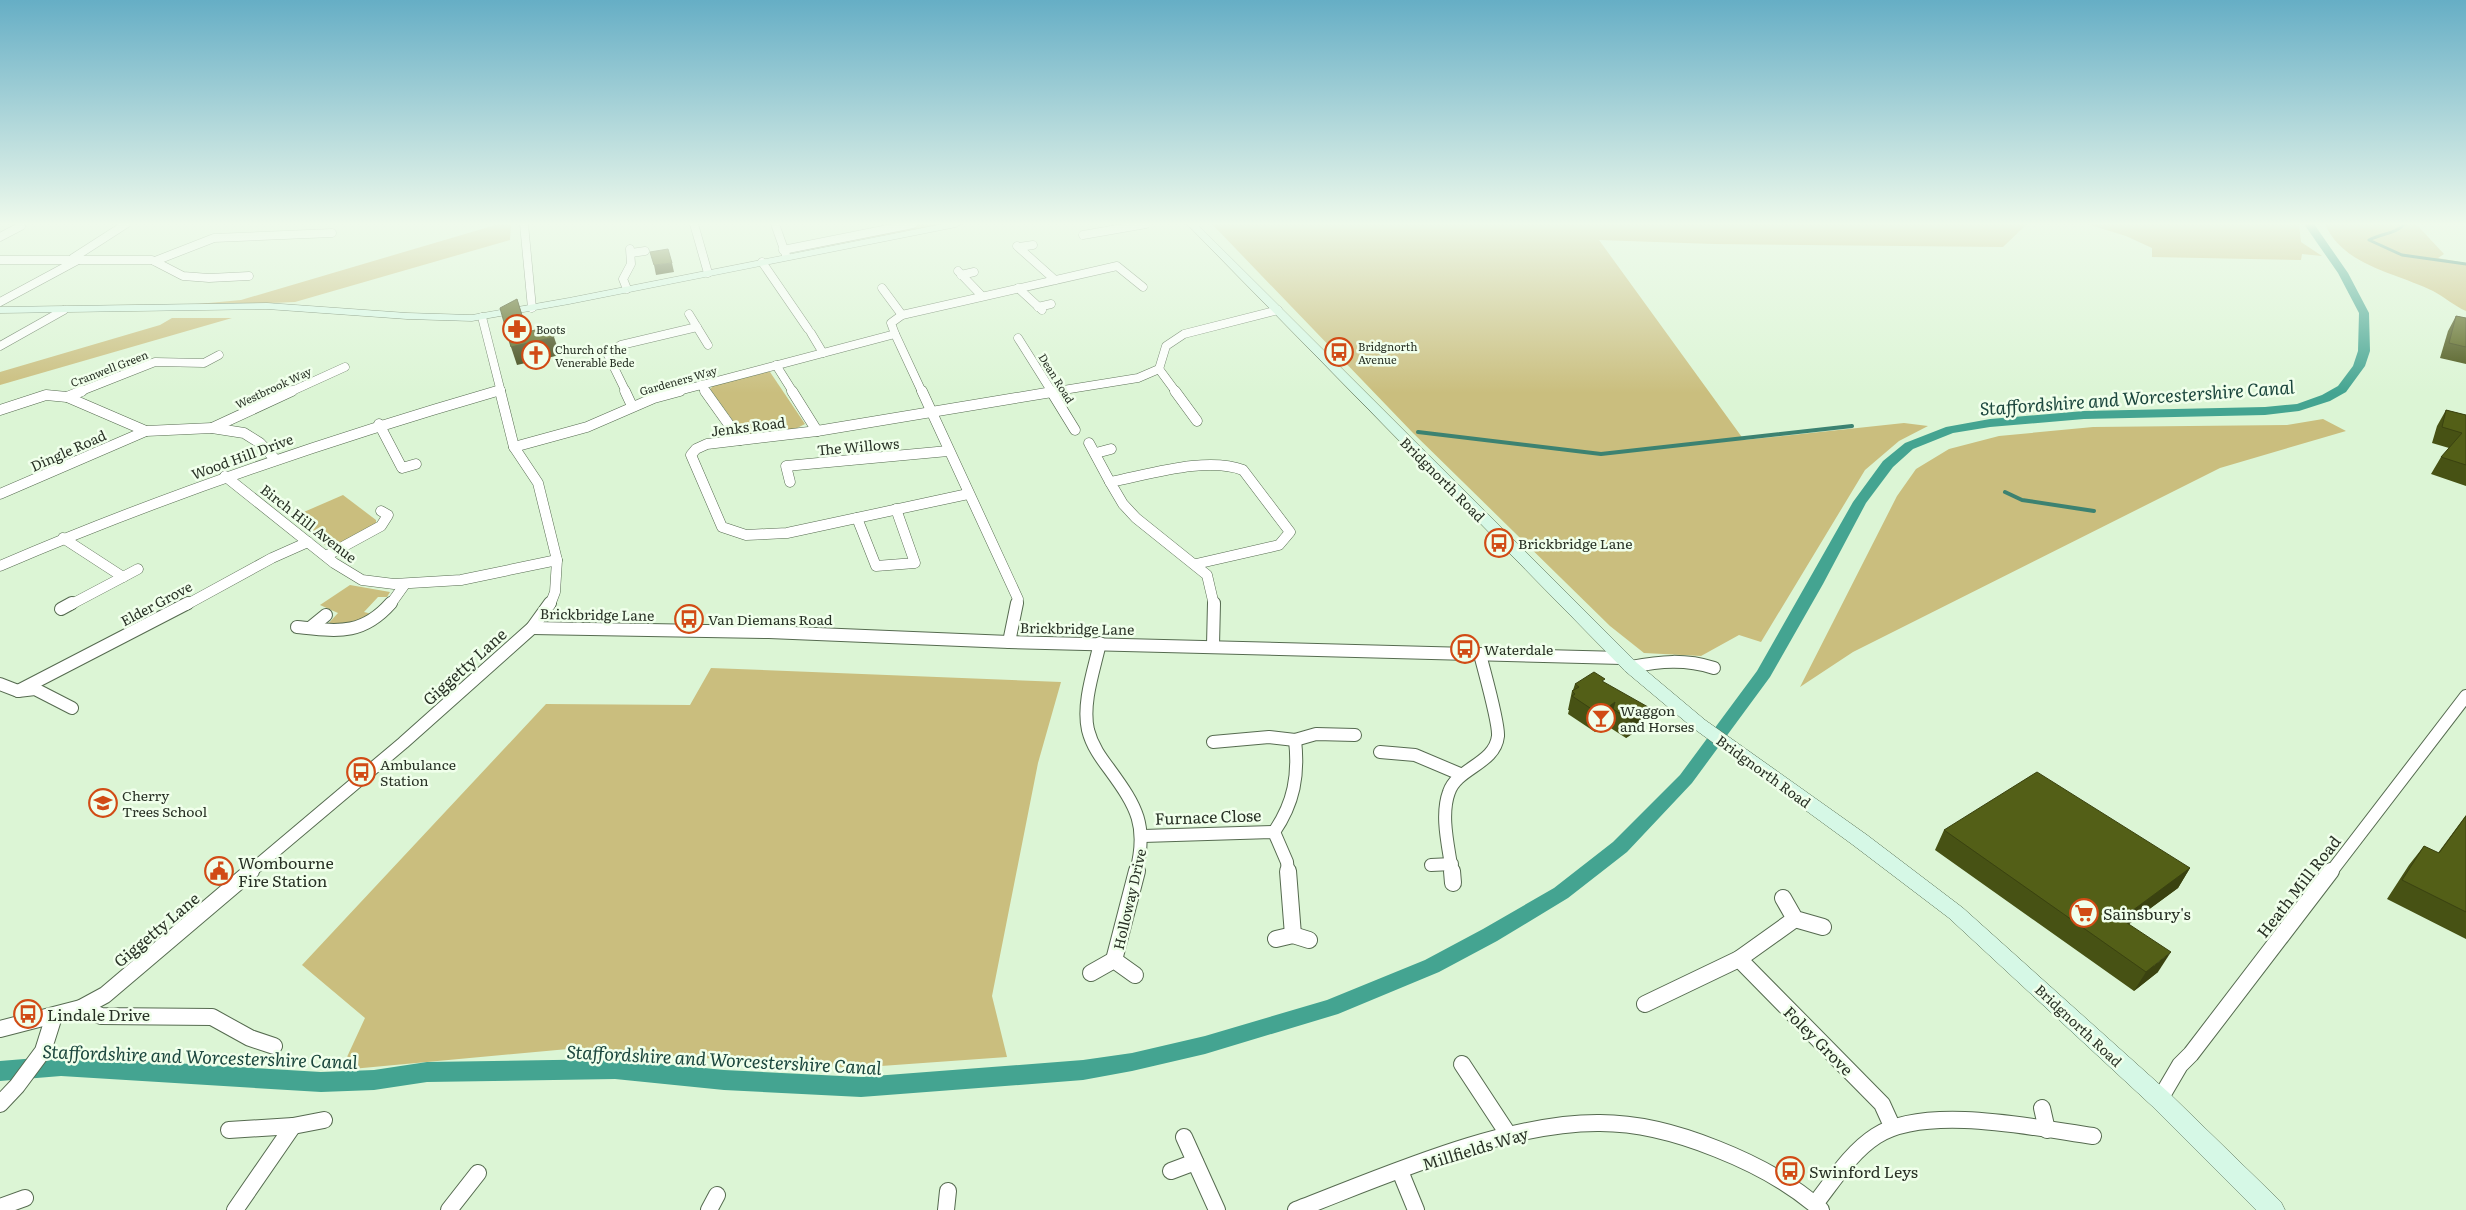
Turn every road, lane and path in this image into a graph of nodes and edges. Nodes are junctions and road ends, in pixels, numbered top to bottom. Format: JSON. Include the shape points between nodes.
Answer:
{"nodes":[{"id":1,"x":38,"y":280,"type":"edge"},
{"id":2,"x":529,"y":280,"type":"edge"},
{"id":3,"x":623,"y":280,"type":"edge"},
{"id":4,"x":672,"y":280,"type":"edge"},
{"id":5,"x":775,"y":280,"type":"edge"},
{"id":6,"x":966,"y":280,"type":"edge"},
{"id":7,"x":1053,"y":280,"type":"edge"},
{"id":8,"x":1135,"y":280,"type":"edge"},
{"id":9,"x":1248,"y":280,"type":"edge"},
{"id":10,"x":1125,"y":286,"type":"dead end"},
{"id":11,"x":882,"y":288,"type":"dead end"},
{"id":12,"x":1018,"y":288,"type":"junction"},
{"id":13,"x":627,"y":290,"type":"junction"},
{"id":14,"x":982,"y":296,"type":"junction"},
{"id":15,"x":0,"y":302,"type":"edge"},
{"id":16,"x":1050,"y":304,"type":"dead end"},
{"id":17,"x":532,"y":308,"type":"junction"},
{"id":18,"x":0,"y":310,"type":"edge"},
{"id":19,"x":64,"y":310,"type":"junction"},
{"id":20,"x":1278,"y":310,"type":"junction"},
{"id":21,"x":689,"y":314,"type":"dead end"},
{"id":22,"x":902,"y":315,"type":"junction"},
{"id":23,"x":482,"y":317,"type":"junction"},
{"id":24,"x":697,"y":327,"type":"junction"},
{"id":25,"x":895,"y":334,"type":"junction"},
{"id":26,"x":1018,"y":338,"type":"dead end"},
{"id":27,"x":708,"y":345,"type":"dead end"},
{"id":28,"x":0,"y":346,"type":"edge"},
{"id":29,"x":823,"y":353,"type":"junction"},
{"id":30,"x":219,"y":355,"type":"dead end"},
{"id":31,"x":776,"y":365,"type":"junction"},
{"id":32,"x":345,"y":367,"type":"dead end"},
{"id":33,"x":1159,"y":369,"type":"junction"},
{"id":34,"x":701,"y":385,"type":"junction"},
{"id":35,"x":500,"y":390,"type":"junction"},
{"id":36,"x":1053,"y":392,"type":"junction"},
{"id":37,"x":66,"y":397,"type":"junction"},
{"id":38,"x":632,"y":406,"type":"junction"},
{"id":39,"x":0,"y":410,"type":"edge"},
{"id":40,"x":931,"y":413,"type":"junction"},
{"id":41,"x":1197,"y":421,"type":"dead end"},
{"id":42,"x":379,"y":424,"type":"junction"},
{"id":43,"x":212,"y":428,"type":"junction"},
{"id":44,"x":1075,"y":430,"type":"dead end"},
{"id":45,"x":146,"y":431,"type":"junction"},
{"id":46,"x":817,"y":431,"type":"junction"},
{"id":47,"x":740,"y":440,"type":"junction"},
{"id":48,"x":1089,"y":443,"type":"dead end"},
{"id":49,"x":514,"y":447,"type":"junction"},
{"id":50,"x":1111,"y":449,"type":"dead end"},
{"id":51,"x":948,"y":451,"type":"junction"},
{"id":52,"x":1096,"y":453,"type":"junction"},
{"id":53,"x":274,"y":458,"type":"junction"},
{"id":54,"x":416,"y":464,"type":"dead end"},
{"id":55,"x":225,"y":476,"type":"junction"},
{"id":56,"x":790,"y":482,"type":"dead end"},
{"id":57,"x":1110,"y":482,"type":"junction"},
{"id":58,"x":0,"y":494,"type":"edge"},
{"id":59,"x":968,"y":494,"type":"junction"},
{"id":60,"x":896,"y":509,"type":"junction"},
{"id":61,"x":381,"y":511,"type":"dead end"},
{"id":62,"x":857,"y":518,"type":"junction"},
{"id":63,"x":63,"y":538,"type":"junction"},
{"id":64,"x":308,"y":542,"type":"junction"},
{"id":65,"x":326,"y":556,"type":"junction"},
{"id":66,"x":557,"y":560,"type":"junction"},
{"id":67,"x":1196,"y":564,"type":"junction"},
{"id":68,"x":0,"y":566,"type":"edge"},
{"id":69,"x":138,"y":569,"type":"dead end"},
{"id":70,"x":123,"y":577,"type":"junction"},
{"id":71,"x":405,"y":584,"type":"junction"},
{"id":72,"x":61,"y":609,"type":"dead end"},
{"id":73,"x":326,"y":615,"type":"dead end"},
{"id":74,"x":298,"y":627,"type":"dead end"},
{"id":75,"x":310,"y":628,"type":"junction"},
{"id":76,"x":532,"y":628,"type":"junction"},
{"id":77,"x":1009,"y":642,"type":"junction"},
{"id":78,"x":1100,"y":643,"type":"junction"},
{"id":79,"x":1213,"y":645,"type":"junction"},
{"id":80,"x":1480,"y":654,"type":"junction"},
{"id":81,"x":1627,"y":662,"type":"junction"},
{"id":82,"x":1714,"y":668,"type":"dead end"},
{"id":83,"x":0,"y":684,"type":"edge"},
{"id":84,"x":18,"y":691,"type":"junction"},
{"id":85,"x":2466,"y":696,"type":"edge"},
{"id":86,"x":72,"y":708,"type":"dead end"},
{"id":87,"x":1355,"y":735,"type":"dead end"},
{"id":88,"x":1295,"y":740,"type":"junction"},
{"id":89,"x":1213,"y":742,"type":"dead end"},
{"id":90,"x":1380,"y":752,"type":"dead end"},
{"id":91,"x":1460,"y":774,"type":"junction"},
{"id":92,"x":1274,"y":832,"type":"junction"},
{"id":93,"x":1143,"y":836,"type":"junction"},
{"id":94,"x":1452,"y":864,"type":"junction"},
{"id":95,"x":1431,"y":865,"type":"dead end"},
{"id":96,"x":1453,"y":884,"type":"dead end"},
{"id":97,"x":1783,"y":898,"type":"dead end"},
{"id":98,"x":1795,"y":919,"type":"junction"},
{"id":99,"x":1823,"y":927,"type":"dead end"},
{"id":100,"x":1293,"y":935,"type":"junction"},
{"id":101,"x":1276,"y":939,"type":"dead end"},
{"id":102,"x":1309,"y":940,"type":"dead end"},
{"id":103,"x":1739,"y":959,"type":"junction"},
{"id":104,"x":1114,"y":960,"type":"junction"},
{"id":105,"x":1091,"y":973,"type":"dead end"},
{"id":106,"x":1135,"y":975,"type":"dead end"},
{"id":107,"x":1645,"y":1004,"type":"dead end"},
{"id":108,"x":81,"y":1008,"type":"junction"},
{"id":109,"x":54,"y":1016,"type":"junction"},
{"id":110,"x":6,"y":1027,"type":"edge"},
{"id":111,"x":274,"y":1046,"type":"dead end"},
{"id":112,"x":1462,"y":1064,"type":"dead end"},
{"id":113,"x":2160,"y":1099,"type":"junction"},
{"id":114,"x":0,"y":1104,"type":"edge"},
{"id":115,"x":2042,"y":1108,"type":"dead end"},
{"id":116,"x":324,"y":1120,"type":"dead end"},
{"id":117,"x":293,"y":1126,"type":"junction"},
{"id":118,"x":1892,"y":1126,"type":"junction"},
{"id":119,"x":229,"y":1130,"type":"dead end"},
{"id":120,"x":2047,"y":1130,"type":"junction"},
{"id":121,"x":1508,"y":1134,"type":"junction"},
{"id":122,"x":2093,"y":1136,"type":"dead end"},
{"id":123,"x":1184,"y":1138,"type":"dead end"},
{"id":124,"x":1195,"y":1162,"type":"junction"},
{"id":125,"x":1400,"y":1171,"type":"junction"},
{"id":126,"x":1171,"y":1172,"type":"dead end"},
{"id":127,"x":478,"y":1173,"type":"dead end"},
{"id":128,"x":948,"y":1190,"type":"dead end"},
{"id":129,"x":25,"y":1198,"type":"dead end"},
{"id":130,"x":0,"y":1207,"type":"edge"},
{"id":131,"x":1818,"y":1207,"type":"edge"},
{"id":132,"x":235,"y":1210,"type":"edge"},
{"id":133,"x":449,"y":1210,"type":"edge"},
{"id":134,"x":946,"y":1210,"type":"edge"},
{"id":135,"x":1217,"y":1210,"type":"edge"},
{"id":136,"x":1296,"y":1210,"type":"edge"},
{"id":137,"x":1416,"y":1210,"type":"edge"},
{"id":138,"x":2273,"y":1210,"type":"edge"}],
"edges":[{"from":1,"to":15,"type":"street"},
{"from":2,"to":17,"type":"street"},
{"from":3,"to":13,"type":"street"},
{"from":4,"to":13,"type":"main road"},
{"from":5,"to":29,"type":"street"},
{"from":6,"to":14,"type":"street"},
{"from":7,"to":12,"type":"street"},
{"from":8,"to":10,"type":"street","via":[[1141,285]]},
{"from":9,"to":20,"type":"main road","name":"Bridgnorth Road"},
{"from":11,"to":22,"type":"street"},
{"from":12,"to":14,"type":"street"},
{"from":12,"to":16,"type":"street","via":[[1040,309]]},
{"from":13,"to":17,"type":"main road"},
{"from":14,"to":22,"type":"street"},
{"from":17,"to":23,"type":"main road"},
{"from":18,"to":19,"type":"main road"},
{"from":19,"to":23,"type":"main road","via":[[267,306],[423,317]]},
{"from":19,"to":28,"type":"street"},
{"from":20,"to":33,"type":"street","via":[[1184,334],[1166,346]]},
{"from":20,"to":81,"type":"main road","name":"Bridgnorth Road"},
{"from":21,"to":24,"type":"street"},
{"from":22,"to":25,"type":"street","via":[[891,323]]},
{"from":23,"to":35,"type":"street","name":"Giggetty Lane"},
{"from":24,"to":27,"type":"street"},
{"from":24,"to":38,"type":"street","via":[[621,344],[607,353]]},
{"from":25,"to":29,"type":"street","name":"Gardeners Way"},
{"from":25,"to":40,"type":"street"},
{"from":26,"to":36,"type":"street","name":"Dean Road"},
{"from":29,"to":31,"type":"street","name":"Gardeners Way"},
{"from":30,"to":37,"type":"street","name":"Cranwell Green","via":[[199,364],[156,362]]},
{"from":31,"to":34,"type":"street","name":"Gardeners Way"},
{"from":31,"to":46,"type":"street"},
{"from":32,"to":43,"type":"street","name":"Westbrook Way"},
{"from":33,"to":36,"type":"street","via":[[1138,378]]},
{"from":33,"to":41,"type":"street"},
{"from":34,"to":38,"type":"street","name":"Gardeners Way"},
{"from":34,"to":47,"type":"street"},
{"from":35,"to":42,"type":"street","name":"Wood Hill Drive"},
{"from":35,"to":49,"type":"street","name":"Giggetty Lane"},
{"from":36,"to":40,"type":"street"},
{"from":36,"to":44,"type":"street","name":"Dean Road"},
{"from":37,"to":39,"type":"street","via":[[46,395]]},
{"from":37,"to":45,"type":"street"},
{"from":38,"to":49,"type":"street","name":"Gardeners Way","via":[[587,427]]},
{"from":40,"to":46,"type":"street","name":"Jenks Road"},
{"from":40,"to":51,"type":"street"},
{"from":42,"to":53,"type":"street","name":"Wood Hill Drive"},
{"from":42,"to":54,"type":"street","via":[[402,468]]},
{"from":43,"to":45,"type":"street"},
{"from":43,"to":53,"type":"street","via":[[244,433],[260,443]]},
{"from":45,"to":58,"type":"street","name":"Dingle Road"},
{"from":46,"to":47,"type":"street","name":"Jenks Road"},
{"from":47,"to":62,"type":"street","name":"Jenks Road","via":[[707,444],[692,455],[722,527],[736,533],[770,536]]},
{"from":48,"to":52,"type":"street"},
{"from":49,"to":66,"type":"street","name":"Giggetty Lane","via":[[538,483]]},
{"from":50,"to":52,"type":"street"},
{"from":51,"to":56,"type":"street","name":"The Willows","via":[[786,466]]},
{"from":51,"to":59,"type":"street"},
{"from":52,"to":57,"type":"street"},
{"from":53,"to":55,"type":"street","name":"Wood Hill Drive"},
{"from":55,"to":63,"type":"street","name":"Wood Hill Drive"},
{"from":55,"to":64,"type":"street","name":"Birch Hill Avenue"},
{"from":57,"to":67,"type":"street","via":[[1136,518]]},
{"from":57,"to":67,"type":"street","via":[[1212,464],[1230,465],[1244,471],[1290,532],[1288,537],[1279,545]]},
{"from":59,"to":60,"type":"street","name":"Jenks Road"},
{"from":59,"to":77,"type":"street","via":[[1018,598]]},
{"from":60,"to":62,"type":"street","name":"Jenks Road"},
{"from":60,"to":62,"type":"street","via":[[915,563],[876,566]]},
{"from":61,"to":65,"type":"street","via":[[388,515],[381,526]]},
{"from":63,"to":68,"type":"street","name":"Wood Hill Drive"},
{"from":63,"to":70,"type":"street"},
{"from":64,"to":65,"type":"street","name":"Birch Hill Avenue"},
{"from":64,"to":84,"type":"street","name":"Elder Grove"},
{"from":65,"to":71,"type":"street","name":"Birch Hill Avenue","via":[[362,580]]},
{"from":66,"to":71,"type":"street","name":"Birch Hill Avenue","via":[[461,580]]},
{"from":66,"to":76,"type":"street","name":"Giggetty Lane","via":[[555,592],[549,607]]},
{"from":67,"to":79,"type":"street","via":[[1207,575],[1212,587]]},
{"from":69,"to":70,"type":"street"},
{"from":70,"to":72,"type":"street"},
{"from":71,"to":75,"type":"street","via":[[388,609],[368,625],[342,632]]},
{"from":73,"to":75,"type":"street"},
{"from":74,"to":75,"type":"street"},
{"from":76,"to":77,"type":"street","name":"Brickbridge Lane","via":[[769,632]]},
{"from":76,"to":108,"type":"street","name":"Giggetty Lane","via":[[403,743],[105,995]]},
{"from":77,"to":78,"type":"street","name":"Brickbridge Lane"},
{"from":78,"to":79,"type":"street","name":"Brickbridge Lane"},
{"from":78,"to":93,"type":"street","name":"Holloway Drive","via":[[1088,698],[1088,729],[1096,752],[1132,800]]},
{"from":79,"to":80,"type":"street","name":"Brickbridge Lane"},
{"from":80,"to":81,"type":"street","name":"Brickbridge Lane"},
{"from":80,"to":91,"type":"street","via":[[1497,742],[1482,760]]},
{"from":81,"to":82,"type":"street","name":"Brickbridge Lane","via":[[1692,660]]},
{"from":81,"to":113,"type":"main road","name":"Bridgnorth Road","via":[[1699,724],[1956,914]]},
{"from":83,"to":84,"type":"street"},
{"from":84,"to":86,"type":"street","via":[[36,689]]},
{"from":85,"to":113,"type":"street","name":"Heath Mill Road","via":[[2180,1065]]},
{"from":87,"to":88,"type":"street","via":[[1316,734]]},
{"from":88,"to":89,"type":"street","via":[[1269,736]]},
{"from":88,"to":92,"type":"street","name":"Furnace Close","via":[[1298,770],[1295,789],[1289,807]]},
{"from":90,"to":91,"type":"street","via":[[1400,747]]},
{"from":91,"to":94,"type":"street","via":[[1449,790],[1446,804]]},
{"from":92,"to":93,"type":"street","name":"Furnace Close"},
{"from":92,"to":100,"type":"street","name":"Furnace Close","via":[[1287,862]]},
{"from":93,"to":104,"type":"street","name":"Holloway Drive"},
{"from":94,"to":95,"type":"street"},
{"from":94,"to":96,"type":"street"},
{"from":97,"to":98,"type":"street"},
{"from":98,"to":99,"type":"street"},
{"from":98,"to":103,"type":"street"},
{"from":100,"to":101,"type":"street"},
{"from":100,"to":102,"type":"street"},
{"from":103,"to":107,"type":"street"},
{"from":103,"to":118,"type":"street","name":"Foley Grove","via":[[1882,1104]]},
{"from":104,"to":105,"type":"street"},
{"from":104,"to":106,"type":"street"},
{"from":108,"to":109,"type":"street","name":"Giggetty Lane"},
{"from":108,"to":111,"type":"street","via":[[101,1016],[212,1017],[250,1038]]},
{"from":109,"to":110,"type":"street","name":"Giggetty Lane"},
{"from":109,"to":114,"type":"street","via":[[43,1051]]},
{"from":112,"to":121,"type":"street"},
{"from":113,"to":138,"type":"main road","name":"Bridgnorth Road"},
{"from":115,"to":120,"type":"street"},
{"from":116,"to":117,"type":"street"},
{"from":117,"to":119,"type":"street"},
{"from":117,"to":132,"type":"street"},
{"from":118,"to":120,"type":"street","via":[[1965,1121]]},
{"from":118,"to":131,"type":"street","via":[[1875,1136],[1852,1159]]},
{"from":120,"to":122,"type":"street"},
{"from":121,"to":125,"type":"street","name":"Millfields Way"},
{"from":121,"to":131,"type":"street","name":"Millfields Way","via":[[1564,1125],[1621,1123],[1666,1132],[1735,1156],[1770,1174]]},
{"from":123,"to":124,"type":"street"},
{"from":124,"to":126,"type":"street"},
{"from":124,"to":135,"type":"street"},
{"from":125,"to":136,"type":"street","name":"Millfields Way"},
{"from":125,"to":137,"type":"street"},
{"from":127,"to":133,"type":"street"},
{"from":128,"to":134,"type":"street"},
{"from":129,"to":130,"type":"street"}]}
